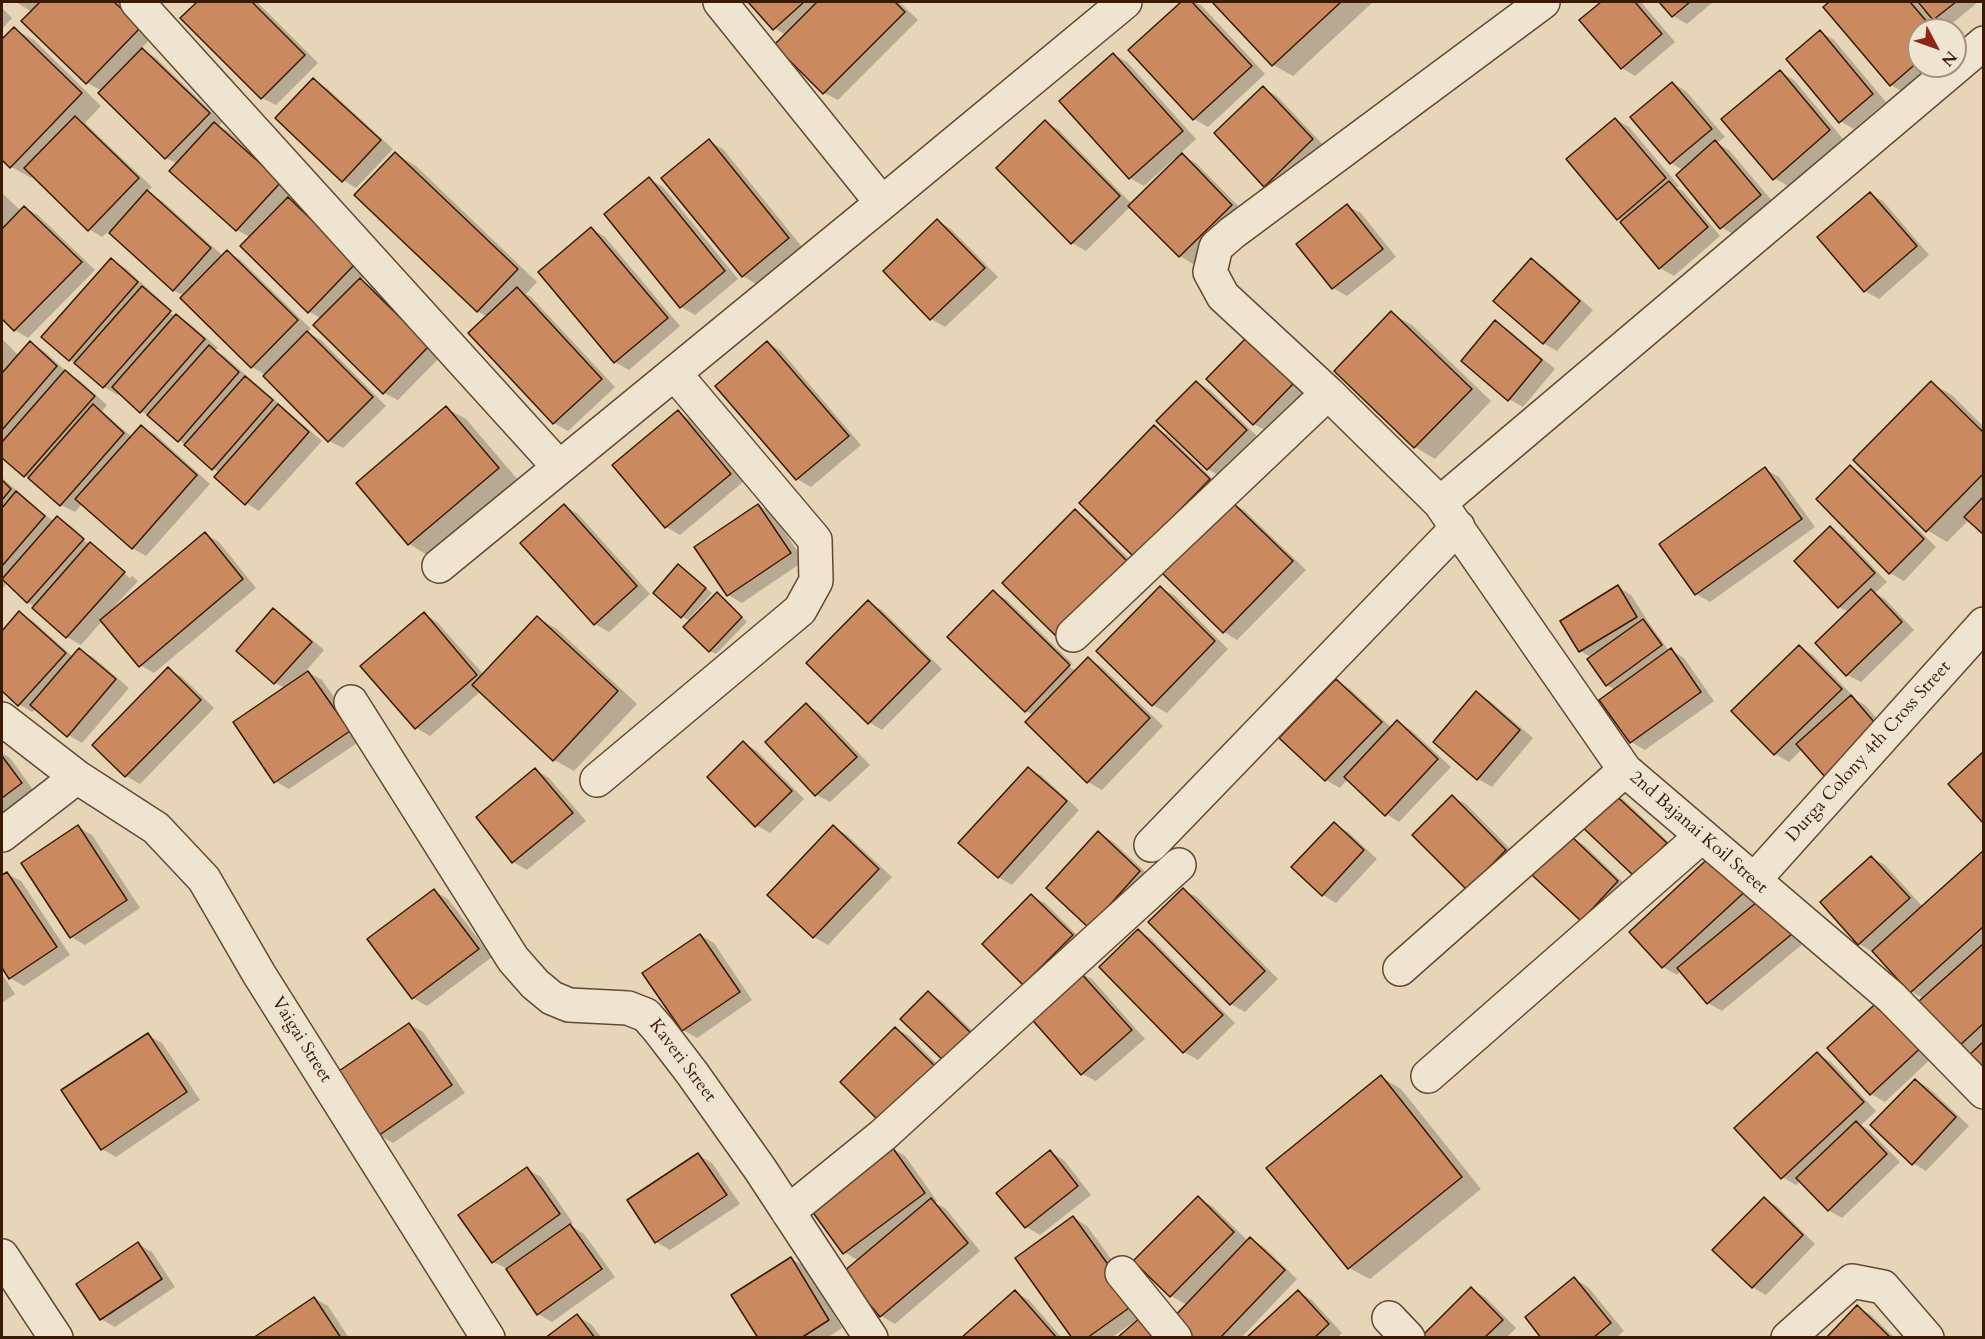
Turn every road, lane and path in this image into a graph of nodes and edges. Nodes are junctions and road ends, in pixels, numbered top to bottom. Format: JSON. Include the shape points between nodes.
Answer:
{"nodes":[{"id":1,"x":137,"y":2,"type":"edge"},
{"id":2,"x":720,"y":2,"type":"edge"},
{"id":3,"x":1125,"y":2,"type":"edge"},
{"id":4,"x":1543,"y":2,"type":"edge"},
{"id":5,"x":1983,"y":42,"type":"edge"},
{"id":6,"x":882,"y":203,"type":"junction"},
{"id":7,"x":675,"y":374,"type":"junction"},
{"id":8,"x":1328,"y":393,"type":"junction"},
{"id":9,"x":559,"y":467,"type":"junction"},
{"id":10,"x":1449,"y":515,"type":"junction"},
{"id":11,"x":439,"y":566,"type":"dead end"},
{"id":12,"x":1983,"y":624,"type":"edge"},
{"id":13,"x":1073,"y":635,"type":"dead end"},
{"id":14,"x":351,"y":702,"type":"dead end"},
{"id":15,"x":2,"y":719,"type":"edge"},
{"id":16,"x":1625,"y":770,"type":"junction"},
{"id":17,"x":77,"y":777,"type":"junction"},
{"id":18,"x":597,"y":780,"type":"dead end"},
{"id":19,"x":2,"y":835,"type":"edge"},
{"id":20,"x":1702,"y":836,"type":"junction"},
{"id":21,"x":1151,"y":845,"type":"dead end"},
{"id":22,"x":1179,"y":865,"type":"dead end"},
{"id":23,"x":1754,"y":880,"type":"junction"},
{"id":24,"x":1400,"y":969,"type":"dead end"},
{"id":25,"x":1428,"y":1076,"type":"dead end"},
{"id":26,"x":1983,"y":1092,"type":"edge"},
{"id":27,"x":788,"y":1212,"type":"junction"},
{"id":28,"x":2,"y":1256,"type":"edge"},
{"id":29,"x":1122,"y":1273,"type":"dead end"},
{"id":30,"x":56,"y":1338,"type":"edge"},
{"id":31,"x":488,"y":1338,"type":"edge"},
{"id":32,"x":872,"y":1338,"type":"edge"},
{"id":33,"x":1175,"y":1338,"type":"edge"},
{"id":34,"x":1788,"y":1338,"type":"edge"},
{"id":35,"x":1927,"y":1338,"type":"edge"}],
"edges":[{"from":1,"to":9,"type":"street"},
{"from":2,"to":6,"type":"street"},
{"from":3,"to":6,"type":"street"},
{"from":4,"to":8,"type":"street","name":"2nd Bajanai Koil Street","via":[[1216,247],[1210,272],[1223,296]]},
{"from":5,"to":10,"type":"street"},
{"from":6,"to":7,"type":"street"},
{"from":7,"to":9,"type":"street"},
{"from":7,"to":18,"type":"street","via":[[815,540],[816,581],[800,610]]},
{"from":8,"to":10,"type":"street","name":"2nd Bajanai Koil Street"},
{"from":8,"to":13,"type":"street"},
{"from":9,"to":11,"type":"street"},
{"from":10,"to":16,"type":"street","name":"2nd Bajanai Koil Street"},
{"from":10,"to":21,"type":"street"},
{"from":12,"to":23,"type":"street","name":"Durga Colony 4th Cross Street"},
{"from":14,"to":27,"type":"street","name":"Kaveri Street","via":[[513,959],[535,984],[568,1005],[628,1008],[646,1015],[692,1073]]},
{"from":15,"to":17,"type":"street","name":"Vaigai Street"},
{"from":16,"to":20,"type":"street","name":"2nd Bajanai Koil Street"},
{"from":16,"to":24,"type":"street"},
{"from":17,"to":19,"type":"street"},
{"from":17,"to":31,"type":"street","name":"Vaigai Street","via":[[156,828],[204,879],[259,974]]},
{"from":20,"to":23,"type":"street","name":"2nd Bajanai Koil Street"},
{"from":20,"to":25,"type":"street"},
{"from":22,"to":27,"type":"street","via":[[883,1135]]},
{"from":23,"to":26,"type":"street","name":"2nd Bajanai Koil Street","via":[[1891,998]]},
{"from":27,"to":32,"type":"street","name":"Kaveri Street"},
{"from":28,"to":30,"type":"street"},
{"from":29,"to":33,"type":"street"},
{"from":34,"to":35,"type":"street","via":[[1852,1281],[1882,1287]]}]}
